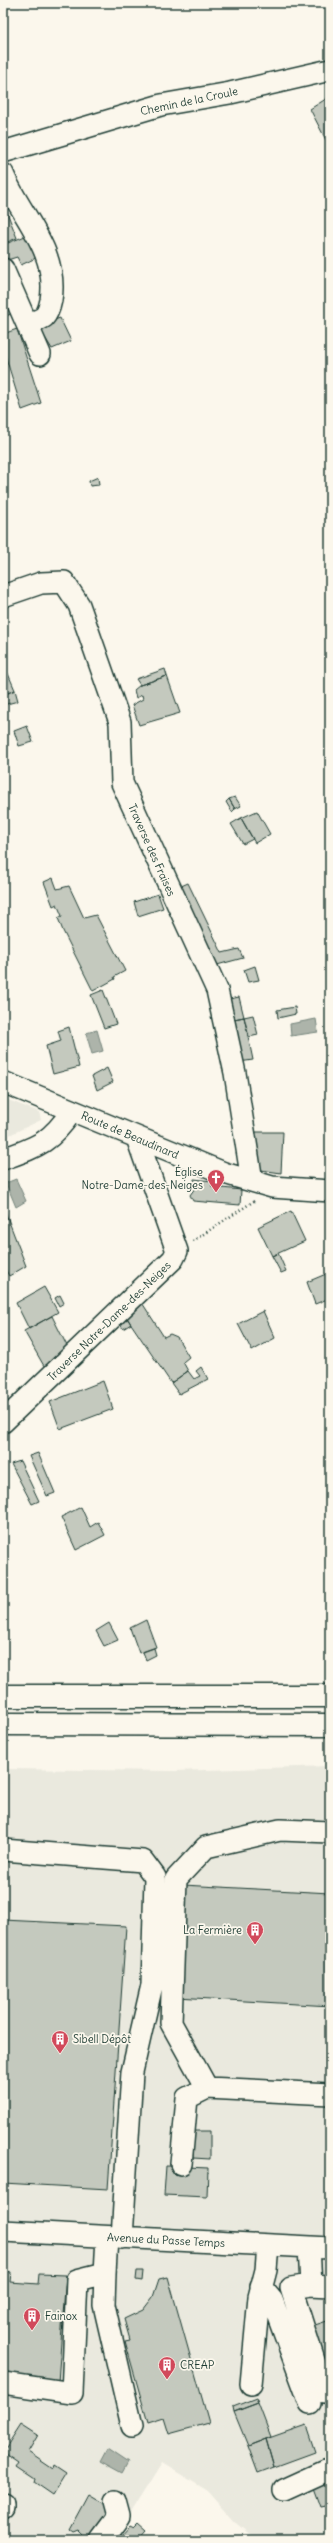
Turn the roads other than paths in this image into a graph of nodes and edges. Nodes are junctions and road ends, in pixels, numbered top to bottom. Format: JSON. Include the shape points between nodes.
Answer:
{"nodes":[{"id":1,"x":330,"y":70,"type":"edge"},
{"id":2,"x":4,"y":153,"type":"edge"},
{"id":3,"x":3,"y":174,"type":"edge"},
{"id":4,"x":3,"y":269,"type":"edge"},
{"id":5,"x":28,"y":325,"type":"junction"},
{"id":6,"x":40,"y":354,"type":"dead end"},
{"id":7,"x":3,"y":596,"type":"edge"},
{"id":8,"x":3,"y":1082,"type":"edge"},
{"id":9,"x":72,"y":1111,"type":"junction"},
{"id":10,"x":137,"y":1138,"type":"junction"},
{"id":11,"x":3,"y":1159,"type":"edge"},
{"id":12,"x":252,"y":1181,"type":"junction"},
{"id":13,"x":330,"y":1191,"type":"edge"},
{"id":14,"x":3,"y":1422,"type":"edge"},
{"id":15,"x":3,"y":1696,"type":"edge"},
{"id":16,"x":330,"y":1696,"type":"edge"},
{"id":17,"x":3,"y":1724,"type":"edge"},
{"id":18,"x":330,"y":1725,"type":"edge"},
{"id":19,"x":330,"y":1832,"type":"edge"},
{"id":20,"x":3,"y":1850,"type":"edge"},
{"id":21,"x":207,"y":2088,"type":"junction"},
{"id":22,"x":330,"y":2094,"type":"edge"},
{"id":23,"x":181,"y":2164,"type":"dead end"},
{"id":24,"x":3,"y":2232,"type":"edge"},
{"id":25,"x":115,"y":2237,"type":"junction"},
{"id":26,"x":268,"y":2245,"type":"junction"},
{"id":27,"x":309,"y":2247,"type":"junction"},
{"id":28,"x":330,"y":2248,"type":"edge"},
{"id":29,"x":105,"y":2273,"type":"junction"},
{"id":30,"x":321,"y":2285,"type":"edge"},
{"id":31,"x":261,"y":2287,"type":"junction"},
{"id":32,"x":3,"y":2383,"type":"edge"},
{"id":33,"x":251,"y":2384,"type":"dead end"},
{"id":34,"x":132,"y":2426,"type":"dead end"},
{"id":35,"x":330,"y":2469,"type":"edge"},
{"id":36,"x":284,"y":2490,"type":"dead end"},
{"id":37,"x":114,"y":2501,"type":"dead end"},
{"id":38,"x":3,"y":2504,"type":"edge"},
{"id":39,"x":3,"y":2508,"type":"edge"},
{"id":40,"x":101,"y":2540,"type":"edge"}],
"edges":[{"from":1,"to":2,"type":"street","name":"Chemin de la Croule","via":[[230,93],[161,105]]},
{"from":3,"to":5,"type":"street","via":[[39,236],[53,290],[45,316]]},
{"from":4,"to":5,"type":"street"},
{"from":5,"to":6,"type":"street"},
{"from":7,"to":12,"type":"street","name":"Traverse des Fraises","via":[[42,583],[64,582],[79,605],[120,722],[122,783],[217,990],[236,1073]]},
{"from":8,"to":9,"type":"street","name":"Route de Beaudinard"},
{"from":9,"to":10,"type":"street","name":"Route de Beaudinard"},
{"from":9,"to":11,"type":"street","via":[[56,1133],[44,1142]]},
{"from":10,"to":12,"type":"street","name":"Route de Beaudinard","via":[[224,1173]]},
{"from":10,"to":14,"type":"street","name":"Traverse Notre-Dame-des-Neiges","via":[[177,1251],[174,1259]]},
{"from":12,"to":13,"type":"street","name":"Route de Beaudinard","via":[[272,1187]]},
{"from":15,"to":16,"type":"highway"},
{"from":17,"to":18,"type":"highway"},
{"from":19,"to":21,"type":"street","via":[[280,1830],[206,1847],[176,1879],[171,2023]]},
{"from":20,"to":25,"type":"street","via":[[143,1862],[155,1877],[152,1985],[132,2072]]},
{"from":21,"to":22,"type":"street"},
{"from":21,"to":23,"type":"street","via":[[187,2098]]},
{"from":24,"to":25,"type":"street","name":"Avenue du Passe Temps"},
{"from":25,"to":26,"type":"street","name":"Avenue du Passe Temps"},
{"from":25,"to":29,"type":"street"},
{"from":26,"to":27,"type":"street","name":"Avenue du Passe Temps"},
{"from":26,"to":31,"type":"street"},
{"from":27,"to":28,"type":"street","name":"Avenue du Passe Temps"},
{"from":27,"to":30,"type":"street"},
{"from":29,"to":32,"type":"street","via":[[77,2280],[72,2393]]},
{"from":29,"to":34,"type":"street","via":[[104,2305]]},
{"from":30,"to":31,"type":"street","via":[[291,2288],[317,2398],[272,2300]]},
{"from":31,"to":33,"type":"street"},
{"from":35,"to":36,"type":"street"},
{"from":37,"to":40,"type":"street","via":[[119,2516]]},
{"from":38,"to":39,"type":"street"}]}
